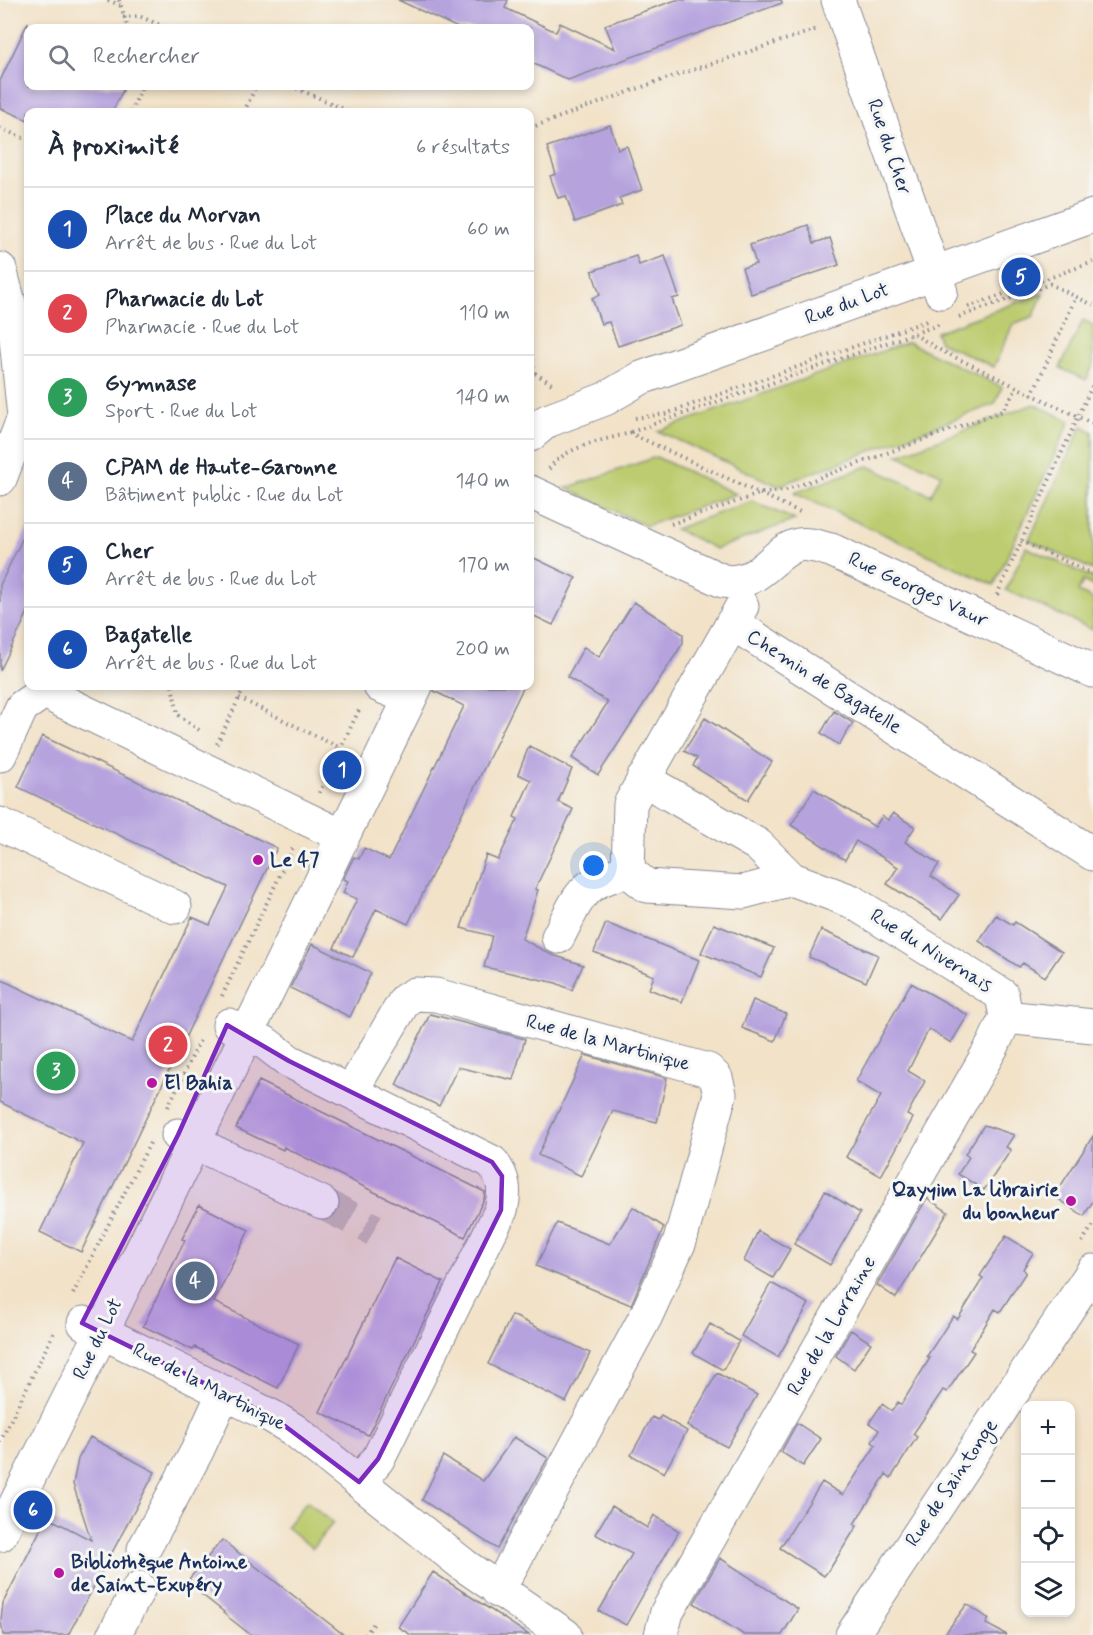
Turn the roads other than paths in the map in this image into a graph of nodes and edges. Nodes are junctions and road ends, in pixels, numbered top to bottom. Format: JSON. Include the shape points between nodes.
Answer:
{"nodes":[{"id":1,"x":841,"y":10,"type":"edge"},
{"id":2,"x":1093,"y":216,"type":"edge"},
{"id":3,"x":1093,"y":239,"type":"edge"},
{"id":4,"x":0,"y":269,"type":"edge"},
{"id":5,"x":946,"y":306,"type":"junction"},
{"id":6,"x":534,"y":432,"type":"edge"},
{"id":7,"x":0,"y":479,"type":"edge"},
{"id":8,"x":536,"y":485,"type":"edge"},
{"id":9,"x":745,"y":580,"type":"junction"},
{"id":10,"x":732,"y":623,"type":"junction"},
{"id":11,"x":1093,"y":671,"type":"edge"},
{"id":12,"x":46,"y":690,"type":"edge"},
{"id":13,"x":54,"y":690,"type":"edge"},
{"id":14,"x":392,"y":692,"type":"edge"},
{"id":15,"x":0,"y":755,"type":"edge"},
{"id":16,"x":642,"y":779,"type":"junction"},
{"id":17,"x":0,"y":824,"type":"edge"},
{"id":18,"x":325,"y":827,"type":"junction"},
{"id":19,"x":1093,"y":854,"type":"edge"},
{"id":20,"x":628,"y":871,"type":"junction"},
{"id":21,"x":792,"y":879,"type":"junction"},
{"id":22,"x":175,"y":907,"type":"dead end"},
{"id":23,"x":558,"y":936,"type":"dead end"},
{"id":24,"x":1006,"y":1017,"type":"junction"},
{"id":25,"x":224,"y":1025,"type":"junction"},
{"id":26,"x":1093,"y":1026,"type":"edge"},
{"id":27,"x":351,"y":1092,"type":"junction"},
{"id":28,"x":172,"y":1132,"type":"junction"},
{"id":29,"x":322,"y":1203,"type":"tunnel mouth"},
{"id":30,"x":1093,"y":1270,"type":"edge"},
{"id":31,"x":78,"y":1319,"type":"junction"},
{"id":32,"x":224,"y":1392,"type":"junction"},
{"id":33,"x":359,"y":1482,"type":"junction"},
{"id":34,"x":0,"y":1492,"type":"edge"},
{"id":35,"x":0,"y":1535,"type":"edge"},
{"id":36,"x":144,"y":1549,"type":"dead end"},
{"id":37,"x":139,"y":1588,"type":"dead end"},
{"id":38,"x":498,"y":1590,"type":"junction"},
{"id":39,"x":114,"y":1635,"type":"edge"},
{"id":40,"x":565,"y":1635,"type":"edge"},
{"id":41,"x":661,"y":1635,"type":"edge"},
{"id":42,"x":852,"y":1635,"type":"edge"}],
"edges":[{"from":1,"to":5,"type":"street","name":"Rue du Cher"},
{"from":2,"to":5,"type":"street","name":"Rue du Lot"},
{"from":3,"to":5,"type":"street","name":"Rue du Lot"},
{"from":4,"to":7,"type":"street","via":[[16,339],[24,417]]},
{"from":5,"to":6,"type":"street","name":"Rue du Lot","via":[[647,397],[605,399],[547,422]]},
{"from":8,"to":9,"type":"street","via":[[723,581]]},
{"from":9,"to":10,"type":"street","name":"Chemin de Bagatelle","via":[[742,606]]},
{"from":9,"to":11,"type":"street","name":"Rue Georges Vaur","via":[[768,568],[792,548],[813,545]]},
{"from":10,"to":16,"type":"street"},
{"from":10,"to":19,"type":"street","name":"Chemin de Bagatelle"},
{"from":12,"to":15,"type":"street","via":[[22,707]]},
{"from":13,"to":18,"type":"street","via":[[58,699]]},
{"from":14,"to":18,"type":"street","name":"Rue du Lot"},
{"from":16,"to":20,"type":"street","via":[[630,804]]},
{"from":16,"to":21,"type":"street","name":"Rue du Nivernais","via":[[758,845]]},
{"from":17,"to":22,"type":"street"},
{"from":18,"to":25,"type":"street","name":"Rue du Lot"},
{"from":20,"to":21,"type":"street","via":[[647,886],[743,891]]},
{"from":20,"to":23,"type":"street","via":[[602,878],[583,890]]},
{"from":21,"to":24,"type":"street","name":"Rue du Nivernais","via":[[851,901],[1002,995]]},
{"from":24,"to":26,"type":"street","name":"Rue du Nivernais"},
{"from":24,"to":41,"type":"street","name":"Rue de la Lorraine","via":[[667,1612]]},
{"from":25,"to":27,"type":"street","via":[[264,1042],[289,1061]]},
{"from":25,"to":28,"type":"street","name":"Rue du Lot"},
{"from":27,"to":33,"type":"street","via":[[492,1162],[502,1176],[505,1193],[501,1210],[378,1459]]},
{"from":27,"to":38,"type":"street","name":"Rue de la Martinique","via":[[405,1000],[415,994],[436,995],[708,1070],[716,1078],[720,1094],[680,1241],[646,1316]]},
{"from":28,"to":29,"type":"street"},
{"from":28,"to":31,"type":"street","name":"Rue du Lot"},
{"from":30,"to":42,"type":"street","name":"Rue de Saintonge"},
{"from":31,"to":32,"type":"street","name":"Rue de la Martinique"},
{"from":31,"to":34,"type":"street","name":"Rue du Lot"},
{"from":31,"to":35,"type":"street","name":"Rue du Lot"},
{"from":32,"to":33,"type":"street","name":"Rue de la Martinique","via":[[294,1430]]},
{"from":32,"to":36,"type":"street"},
{"from":33,"to":38,"type":"street","name":"Rue de la Martinique"},
{"from":37,"to":39,"type":"street"},
{"from":38,"to":40,"type":"street","name":"Rue de la Martinique"}]}
